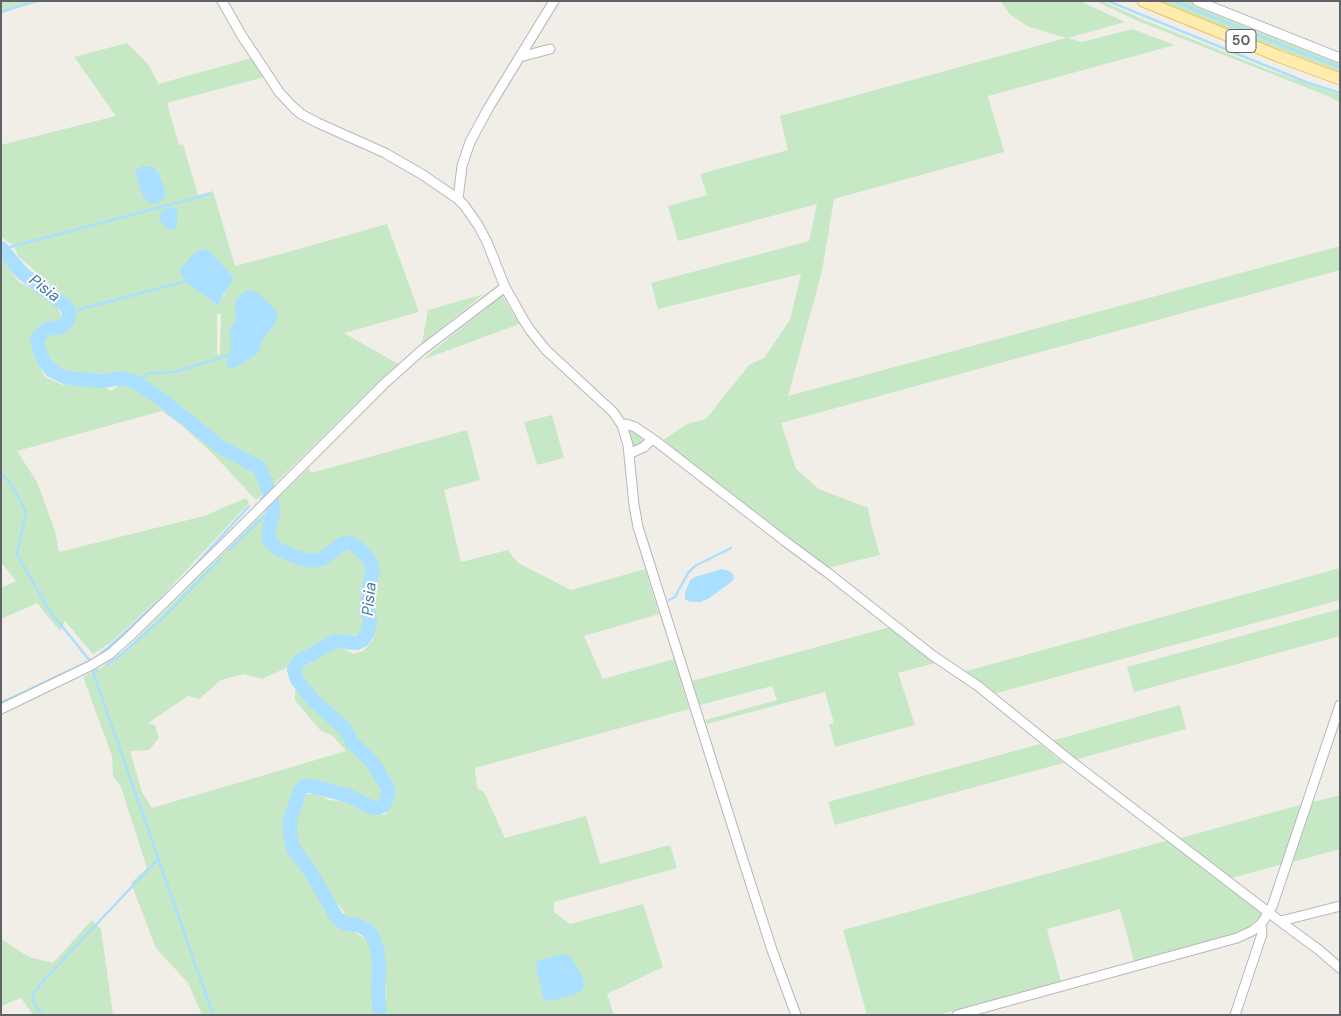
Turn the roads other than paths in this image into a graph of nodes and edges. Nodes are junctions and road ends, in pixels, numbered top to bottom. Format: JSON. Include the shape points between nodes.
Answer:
{"nodes":[{"id":1,"x":222,"y":1,"type":"edge"},
{"id":2,"x":554,"y":1,"type":"edge"},
{"id":3,"x":1143,"y":1,"type":"edge"},
{"id":4,"x":1197,"y":1,"type":"edge"},
{"id":5,"x":550,"y":50,"type":"dead end"},
{"id":6,"x":520,"y":56,"type":"junction"},
{"id":7,"x":1340,"y":58,"type":"edge"},
{"id":8,"x":1340,"y":79,"type":"edge"},
{"id":9,"x":458,"y":199,"type":"junction"},
{"id":10,"x":505,"y":287,"type":"junction"},
{"id":11,"x":622,"y":424,"type":"junction"},
{"id":12,"x":652,"y":439,"type":"junction"},
{"id":13,"x":629,"y":454,"type":"junction"},
{"id":14,"x":1340,"y":704,"type":"edge"},
{"id":15,"x":1,"y":709,"type":"edge"},
{"id":16,"x":1340,"y":906,"type":"edge"},
{"id":17,"x":1270,"y":912,"type":"junction"},
{"id":18,"x":1281,"y":921,"type":"junction"},
{"id":19,"x":1261,"y":924,"type":"junction"},
{"id":20,"x":1340,"y":968,"type":"edge"},
{"id":21,"x":796,"y":1015,"type":"edge"},
{"id":22,"x":957,"y":1015,"type":"edge"},
{"id":23,"x":1234,"y":1015,"type":"edge"}],
"edges":[{"from":1,"to":9,"type":"street","via":[[270,79],[293,108],[385,153]]},
{"from":2,"to":6,"type":"street"},
{"from":3,"to":8,"type":"main road","number":"50"},
{"from":4,"to":7,"type":"street"},
{"from":5,"to":6,"type":"street"},
{"from":6,"to":9,"type":"street","via":[[470,142],[462,166]]},
{"from":9,"to":10,"type":"street","via":[[478,225]]},
{"from":10,"to":11,"type":"street","via":[[546,350]]},
{"from":10,"to":15,"type":"street","via":[[402,367],[110,654]]},
{"from":11,"to":12,"type":"street"},
{"from":11,"to":13,"type":"street"},
{"from":12,"to":13,"type":"street"},
{"from":12,"to":17,"type":"street"},
{"from":13,"to":21,"type":"street","via":[[638,527],[744,864]]},
{"from":14,"to":17,"type":"street"},
{"from":16,"to":18,"type":"street"},
{"from":17,"to":18,"type":"street"},
{"from":17,"to":19,"type":"street"},
{"from":18,"to":20,"type":"street"},
{"from":19,"to":22,"type":"street","via":[[1237,938]]},
{"from":19,"to":23,"type":"street","via":[[1262,934]]}]}
